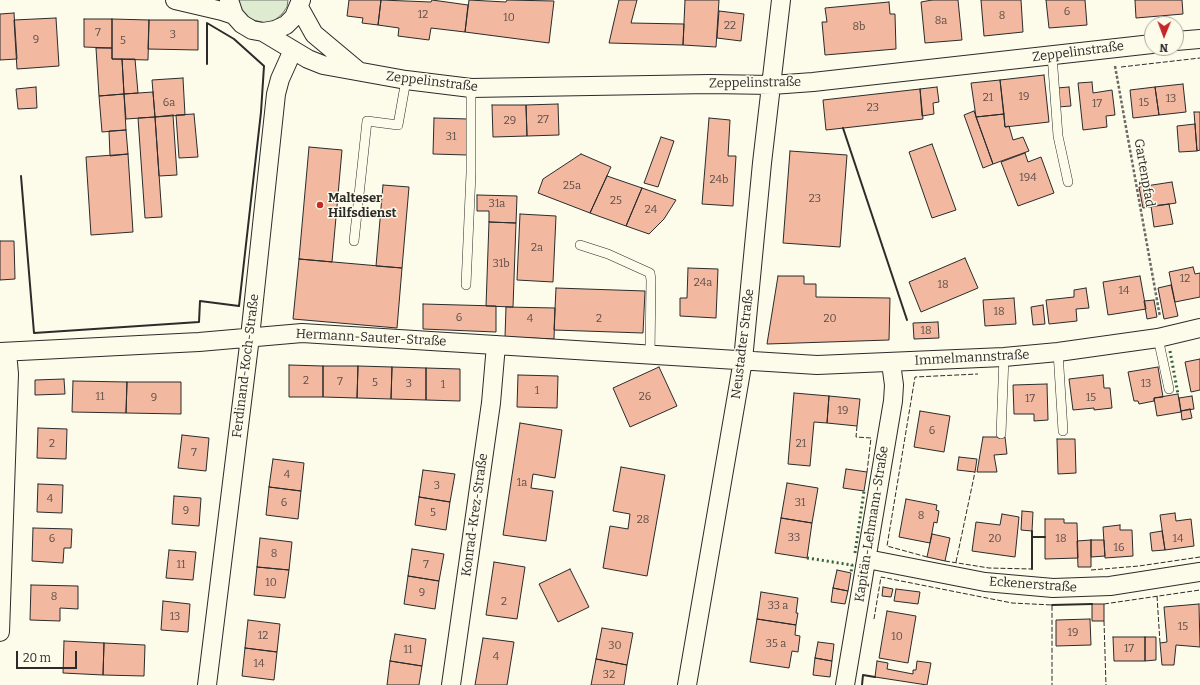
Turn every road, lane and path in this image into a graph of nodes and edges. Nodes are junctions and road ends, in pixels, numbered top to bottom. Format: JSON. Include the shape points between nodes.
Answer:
{"nodes":[{"id":1,"x":175,"y":0,"type":"edge"},
{"id":2,"x":782,"y":0,"type":"edge"},
{"id":3,"x":300,"y":3,"type":"edge"},
{"id":4,"x":231,"y":8,"type":"edge"},
{"id":5,"x":263,"y":32,"type":"junction"},
{"id":6,"x":1200,"y":39,"type":"edge"},
{"id":7,"x":1184,"y":40,"type":"edge"},
{"id":8,"x":1144,"y":45,"type":"edge"},
{"id":9,"x":1112,"y":48,"type":"junction"},
{"id":10,"x":293,"y":50,"type":"junction"},
{"id":11,"x":1052,"y":55,"type":"junction"},
{"id":12,"x":358,"y":71,"type":"junction"},
{"id":13,"x":406,"y":80,"type":"junction"},
{"id":14,"x":772,"y":85,"type":"junction"},
{"id":15,"x":471,"y":88,"type":"junction"},
{"id":16,"x":1068,"y":182,"type":"dead end"},
{"id":17,"x":354,"y":241,"type":"dead end"},
{"id":18,"x":580,"y":245,"type":"dead end"},
{"id":19,"x":466,"y":285,"type":"dead end"},
{"id":20,"x":1157,"y":302,"type":"dead end"},
{"id":21,"x":1200,"y":328,"type":"edge"},
{"id":22,"x":250,"y":337,"type":"junction"},
{"id":23,"x":1158,"y":338,"type":"junction"},
{"id":24,"x":496,"y":346,"type":"junction"},
{"id":25,"x":4,"y":352,"type":"edge"},
{"id":26,"x":1058,"y":352,"type":"junction"},
{"id":27,"x":650,"y":355,"type":"junction"},
{"id":28,"x":1004,"y":357,"type":"junction"},
{"id":29,"x":742,"y":360,"type":"junction"},
{"id":30,"x":891,"y":363,"type":"junction"},
{"id":31,"x":1169,"y":390,"type":"dead end"},
{"id":32,"x":1063,"y":432,"type":"dead end"},
{"id":33,"x":1001,"y":434,"type":"dead end"},
{"id":34,"x":867,"y":559,"type":"junction"},
{"id":35,"x":1200,"y":572,"type":"edge"},
{"id":36,"x":0,"y":632,"type":"edge"},
{"id":37,"x":207,"y":685,"type":"edge"},
{"id":38,"x":451,"y":685,"type":"edge"},
{"id":39,"x":687,"y":685,"type":"edge"},
{"id":40,"x":845,"y":685,"type":"edge"}],
"edges":[{"from":1,"to":4,"type":"street","via":[[222,11]]},
{"from":2,"to":14,"type":"street","name":"Neustadter Straße"},
{"from":3,"to":5,"type":"street","via":[[294,17],[286,25]]},
{"from":3,"to":12,"type":"street","name":"Zeppelinstraße","via":[[314,34]]},
{"from":4,"to":5,"type":"street","name":"Zeppelinstraße","via":[[242,24],[252,30]]},
{"from":5,"to":10,"type":"street","name":"Zeppelinstraße","via":[[282,41]]},
{"from":6,"to":7,"type":"street"},
{"from":8,"to":9,"type":"street","name":"Zeppelinstraße"},
{"from":9,"to":11,"type":"street","name":"Zeppelinstraße"},
{"from":9,"to":20,"type":"path","name":"Gartenpfad"},
{"from":10,"to":12,"type":"street","name":"Zeppelinstraße","via":[[323,65]]},
{"from":10,"to":22,"type":"street","name":"Ferdinand-Koch-Straße","via":[[276,94]]},
{"from":11,"to":14,"type":"street","name":"Zeppelinstraße"},
{"from":11,"to":16,"type":"lane","via":[[1058,136]]},
{"from":12,"to":13,"type":"street","name":"Zeppelinstraße"},
{"from":13,"to":15,"type":"street","name":"Zeppelinstraße"},
{"from":13,"to":17,"type":"lane","via":[[398,125],[367,121]]},
{"from":14,"to":15,"type":"street","name":"Zeppelinstraße"},
{"from":14,"to":29,"type":"street","name":"Neustadter Straße"},
{"from":15,"to":19,"type":"lane","via":[[471,173]]},
{"from":18,"to":27,"type":"lane","via":[[608,254],[650,273]]},
{"from":21,"to":23,"type":"street","name":"Immelmannstraße"},
{"from":22,"to":24,"type":"street","name":"Hermann-Sauter-Straße","via":[[302,333]]},
{"from":22,"to":25,"type":"street","name":"Hermann-Sauter-Straße"},
{"from":22,"to":37,"type":"street","name":"Ferdinand-Koch-Straße"},
{"from":23,"to":26,"type":"street","name":"Immelmannstraße"},
{"from":23,"to":31,"type":"lane"},
{"from":24,"to":27,"type":"street","name":"Hermann-Sauter-Straße"},
{"from":24,"to":38,"type":"street","name":"Konrad-Krez-Straße","via":[[491,403]]},
{"from":25,"to":36,"type":"street","via":[[9,374]]},
{"from":26,"to":28,"type":"street","name":"Immelmannstraße"},
{"from":26,"to":32,"type":"lane"},
{"from":27,"to":29,"type":"street","name":"Hermann-Sauter-Straße"},
{"from":28,"to":30,"type":"street","name":"Immelmannstraße"},
{"from":28,"to":33,"type":"lane"},
{"from":29,"to":30,"type":"street","name":"Immelmannstraße","via":[[796,364]]},
{"from":29,"to":39,"type":"street","name":"Neustadter Straße"},
{"from":30,"to":34,"type":"street","name":"Kapitän-Lehmann-Straße","via":[[893,401]]},
{"from":34,"to":35,"type":"street","name":"Eckenerstraße","via":[[985,582],[1053,588],[1103,586]]},
{"from":34,"to":40,"type":"street","name":"Kapitän-Lehmann-Straße"}]}
